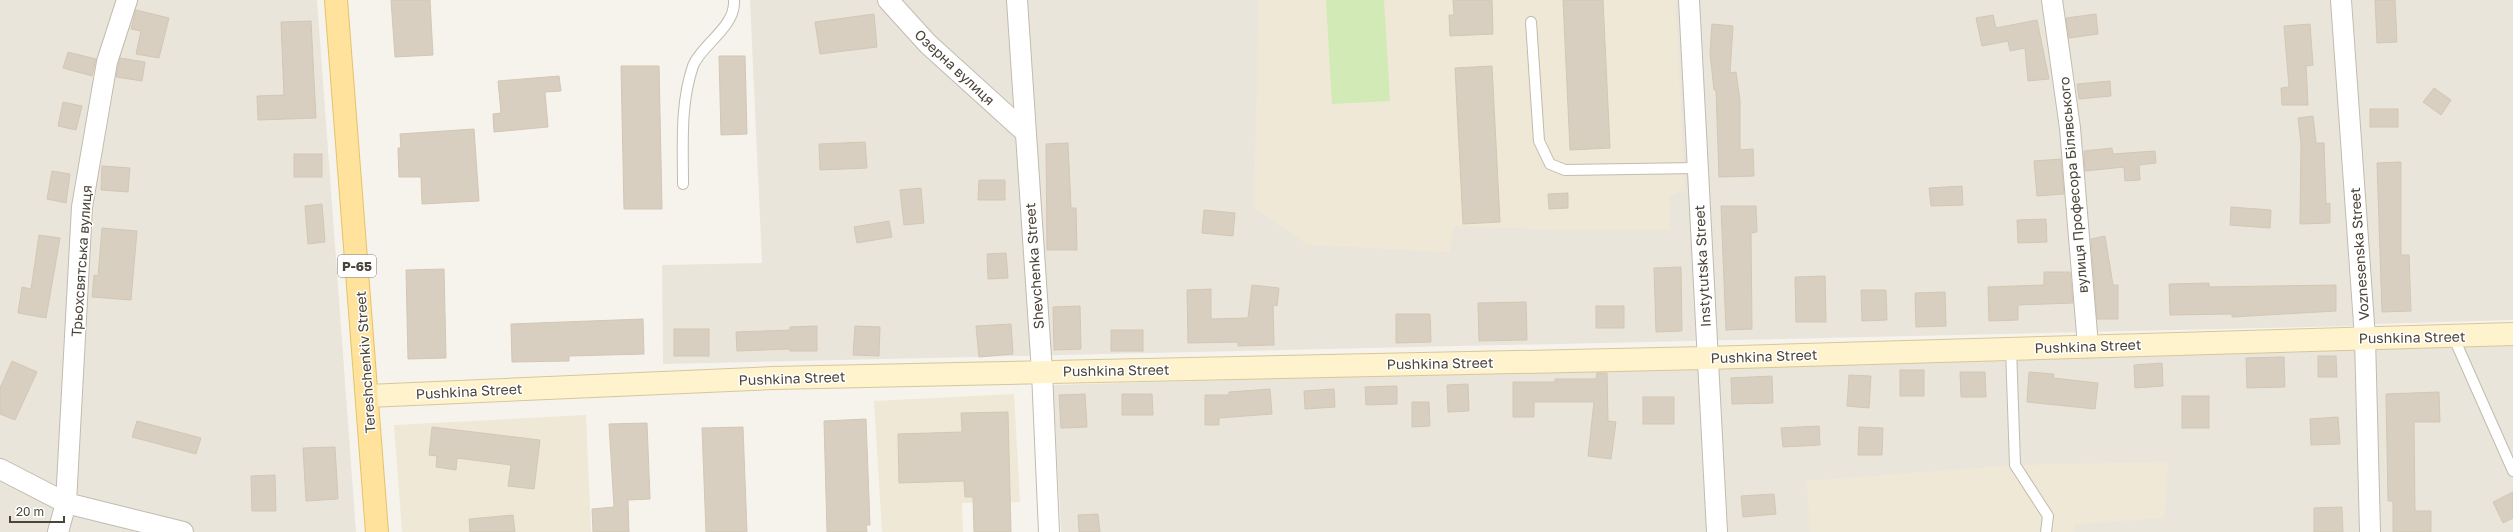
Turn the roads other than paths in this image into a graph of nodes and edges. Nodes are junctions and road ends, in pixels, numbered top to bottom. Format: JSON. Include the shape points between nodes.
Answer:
{"nodes":[{"id":1,"x":127,"y":0,"type":"edge"},
{"id":2,"x":336,"y":0,"type":"edge"},
{"id":3,"x":734,"y":0,"type":"edge"},
{"id":4,"x":888,"y":0,"type":"edge"},
{"id":5,"x":1017,"y":0,"type":"edge"},
{"id":6,"x":1689,"y":0,"type":"edge"},
{"id":7,"x":2052,"y":0,"type":"edge"},
{"id":8,"x":2341,"y":0,"type":"edge"},
{"id":9,"x":1531,"y":22,"type":"dead end"},
{"id":10,"x":1024,"y":131,"type":"junction"},
{"id":11,"x":1698,"y":168,"type":"junction"},
{"id":12,"x":683,"y":184,"type":"dead end"},
{"id":13,"x":2513,"y":334,"type":"edge"},
{"id":14,"x":2453,"y":336,"type":"junction"},
{"id":15,"x":2365,"y":338,"type":"junction"},
{"id":16,"x":2088,"y":346,"type":"junction"},
{"id":17,"x":2011,"y":348,"type":"junction"},
{"id":18,"x":1706,"y":358,"type":"junction"},
{"id":19,"x":1042,"y":372,"type":"junction"},
{"id":20,"x":368,"y":396,"type":"junction"},
{"id":21,"x":0,"y":469,"type":"edge"},
{"id":22,"x":2513,"y":471,"type":"edge"},
{"id":23,"x":66,"y":503,"type":"junction"},
{"id":24,"x":58,"y":532,"type":"edge"},
{"id":25,"x":183,"y":532,"type":"edge"},
{"id":26,"x":377,"y":532,"type":"edge"},
{"id":27,"x":1049,"y":532,"type":"edge"},
{"id":28,"x":1718,"y":532,"type":"edge"},
{"id":29,"x":2046,"y":532,"type":"edge"},
{"id":30,"x":2370,"y":532,"type":"edge"}],
"edges":[{"from":1,"to":23,"type":"street","name":"Трьохсвятська вулиця","via":[[106,62],[82,207]]},
{"from":2,"to":20,"type":"main road","name":"Tereshchenkiv Street","number":"Р-65"},
{"from":3,"to":12,"type":"lane","via":[[734,7],[720,33],[694,64],[684,96]]},
{"from":4,"to":10,"type":"street","name":"Озерна вулиця","via":[[928,44]]},
{"from":5,"to":10,"type":"street","name":"Shevchenka Street"},
{"from":6,"to":11,"type":"street","name":"Instytutska Street"},
{"from":7,"to":16,"type":"street","name":"вулиця Професора Білявського","via":[[2070,128]]},
{"from":8,"to":15,"type":"street","name":"Voznesenska Street"},
{"from":9,"to":11,"type":"lane","via":[[1539,141],[1550,164],[1565,170]]},
{"from":10,"to":19,"type":"street","name":"Shevchenka Street"},
{"from":11,"to":18,"type":"street","name":"Instytutska Street"},
{"from":13,"to":14,"type":"street","name":"Pushkina Street"},
{"from":14,"to":15,"type":"street","name":"Pushkina Street"},
{"from":14,"to":22,"type":"lane"},
{"from":15,"to":16,"type":"street","name":"Pushkina Street"},
{"from":15,"to":30,"type":"street","name":"Voznesenska Street"},
{"from":16,"to":17,"type":"street","name":"Pushkina Street"},
{"from":17,"to":18,"type":"street","name":"Pushkina Street"},
{"from":17,"to":29,"type":"lane","via":[[2015,465],[2048,516]]},
{"from":18,"to":19,"type":"street","name":"Pushkina Street"},
{"from":18,"to":28,"type":"street","name":"Instytutska Street"},
{"from":19,"to":20,"type":"street","name":"Pushkina Street","via":[[773,378]]},
{"from":19,"to":27,"type":"street","name":"Shevchenka Street"},
{"from":20,"to":26,"type":"main road","name":"Tereshchenkiv Street","number":"Р-65"},
{"from":21,"to":23,"type":"street"},
{"from":23,"to":24,"type":"street","name":"Трьохсвятська вулиця"},
{"from":23,"to":25,"type":"street"}]}
